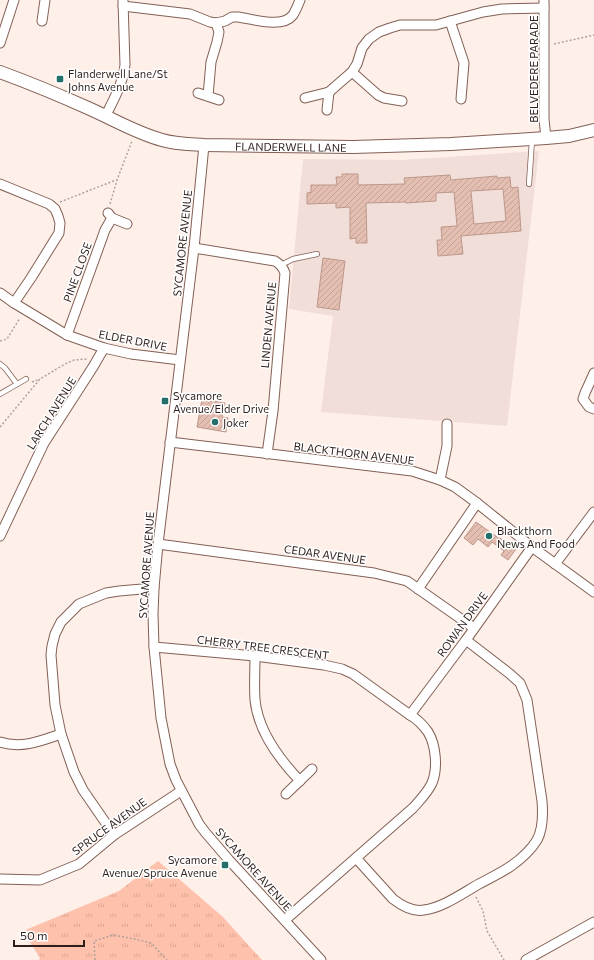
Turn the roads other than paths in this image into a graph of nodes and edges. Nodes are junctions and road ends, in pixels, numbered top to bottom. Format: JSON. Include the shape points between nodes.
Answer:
{"nodes":[{"id":1,"x":14,"y":0,"type":"edge"},
{"id":2,"x":45,"y":0,"type":"edge"},
{"id":3,"x":300,"y":0,"type":"edge"},
{"id":4,"x":123,"y":3,"type":"edge"},
{"id":5,"x":544,"y":4,"type":"edge"},
{"id":6,"x":42,"y":21,"type":"dead end"},
{"id":7,"x":450,"y":21,"type":"junction"},
{"id":8,"x":216,"y":23,"type":"junction"},
{"id":9,"x":0,"y":43,"type":"edge"},
{"id":10,"x":0,"y":72,"type":"edge"},
{"id":11,"x":352,"y":72,"type":"junction"},
{"id":12,"x":328,"y":92,"type":"junction"},
{"id":13,"x":198,"y":93,"type":"dead end"},
{"id":14,"x":208,"y":96,"type":"junction"},
{"id":15,"x":305,"y":98,"type":"dead end"},
{"id":16,"x":461,"y":99,"type":"dead end"},
{"id":17,"x":219,"y":100,"type":"dead end"},
{"id":18,"x":402,"y":101,"type":"dead end"},
{"id":19,"x":327,"y":110,"type":"dead end"},
{"id":20,"x":106,"y":116,"type":"junction"},
{"id":21,"x":594,"y":130,"type":"edge"},
{"id":22,"x":546,"y":138,"type":"junction"},
{"id":23,"x":532,"y":139,"type":"junction"},
{"id":24,"x":204,"y":145,"type":"junction"},
{"id":25,"x":0,"y":184,"type":"edge"},
{"id":26,"x":529,"y":184,"type":"dead end"},
{"id":27,"x":127,"y":224,"type":"dead end"},
{"id":28,"x":194,"y":248,"type":"junction"},
{"id":29,"x":317,"y":254,"type":"dead end"},
{"id":30,"x":281,"y":265,"type":"junction"},
{"id":31,"x":0,"y":293,"type":"edge"},
{"id":32,"x":14,"y":303,"type":"junction"},
{"id":33,"x":67,"y":335,"type":"junction"},
{"id":34,"x":104,"y":348,"type":"junction"},
{"id":35,"x":180,"y":360,"type":"junction"},
{"id":36,"x":0,"y":364,"type":"edge"},
{"id":37,"x":594,"y":374,"type":"edge"},
{"id":38,"x":26,"y":379,"type":"dead end"},
{"id":39,"x":17,"y":384,"type":"junction"},
{"id":40,"x":0,"y":394,"type":"edge"},
{"id":41,"x":594,"y":409,"type":"edge"},
{"id":42,"x":447,"y":424,"type":"dead end"},
{"id":43,"x":170,"y":442,"type":"junction"},
{"id":44,"x":267,"y":454,"type":"junction"},
{"id":45,"x":440,"y":480,"type":"junction"},
{"id":46,"x":478,"y":503,"type":"junction"},
{"id":47,"x":594,"y":512,"type":"edge"},
{"id":48,"x":0,"y":536,"type":"edge"},
{"id":49,"x":158,"y":544,"type":"junction"},
{"id":50,"x":532,"y":547,"type":"junction"},
{"id":51,"x":556,"y":564,"type":"junction"},
{"id":52,"x":154,"y":588,"type":"junction"},
{"id":53,"x":418,"y":588,"type":"junction"},
{"id":54,"x":594,"y":592,"type":"edge"},
{"id":55,"x":474,"y":628,"type":"junction"},
{"id":56,"x":466,"y":640,"type":"junction"},
{"id":57,"x":154,"y":647,"type":"junction"},
{"id":58,"x":255,"y":656,"type":"junction"},
{"id":59,"x":410,"y":714,"type":"junction"},
{"id":60,"x":62,"y":734,"type":"junction"},
{"id":61,"x":0,"y":742,"type":"edge"},
{"id":62,"x":312,"y":769,"type":"dead end"},
{"id":63,"x":300,"y":781,"type":"junction"},
{"id":64,"x":181,"y":791,"type":"junction"},
{"id":65,"x":286,"y":794,"type":"dead end"},
{"id":66,"x":114,"y":835,"type":"junction"},
{"id":67,"x":356,"y":858,"type":"junction"},
{"id":68,"x":0,"y":879,"type":"edge"},
{"id":69,"x":285,"y":920,"type":"junction"},
{"id":70,"x":594,"y":922,"type":"edge"},
{"id":71,"x":531,"y":959,"type":"edge"},
{"id":72,"x":321,"y":960,"type":"edge"}],
"edges":[{"from":1,"to":9,"type":"street"},
{"from":2,"to":6,"type":"street"},
{"from":3,"to":8,"type":"street","via":[[292,16],[282,22],[232,17]]},
{"from":4,"to":8,"type":"street","via":[[190,14]]},
{"from":4,"to":20,"type":"street","via":[[124,73]]},
{"from":5,"to":7,"type":"street","via":[[482,12]]},
{"from":5,"to":22,"type":"street","name":"BELVEDERE PARADE"},
{"from":7,"to":11,"type":"street","via":[[430,25],[400,25],[379,32],[362,48]]},
{"from":7,"to":16,"type":"street","via":[[464,63]]},
{"from":8,"to":14,"type":"street","via":[[219,32],[211,62]]},
{"from":10,"to":20,"type":"street","name":"FLANDERWELL LANE"},
{"from":11,"to":12,"type":"street"},
{"from":11,"to":18,"type":"street","via":[[378,96]]},
{"from":12,"to":15,"type":"street"},
{"from":12,"to":19,"type":"street"},
{"from":13,"to":14,"type":"street"},
{"from":14,"to":17,"type":"street"},
{"from":20,"to":24,"type":"street","name":"FLANDERWELL LANE","via":[[163,140]]},
{"from":21,"to":22,"type":"street","name":"FLANDERWELL LANE"},
{"from":22,"to":23,"type":"street","name":"FLANDERWELL LANE"},
{"from":23,"to":24,"type":"street","name":"FLANDERWELL LANE","via":[[353,147]]},
{"from":23,"to":26,"type":"lane"},
{"from":24,"to":28,"type":"street","name":"SYCAMORE AVENUE"},
{"from":25,"to":32,"type":"street","via":[[49,204],[55,209],[60,223],[59,233]]},
{"from":27,"to":33,"type":"street","name":"PINE CLOSE","via":[[110,216]]},
{"from":28,"to":30,"type":"street","via":[[275,261]]},
{"from":28,"to":35,"type":"street","name":"SYCAMORE AVENUE"},
{"from":29,"to":30,"type":"lane","via":[[293,259]]},
{"from":30,"to":44,"type":"street","name":"LINDEN AVENUE","via":[[285,273]]},
{"from":31,"to":32,"type":"street","name":"ELDER DRIVE"},
{"from":32,"to":33,"type":"street","name":"ELDER DRIVE"},
{"from":33,"to":34,"type":"street","name":"ELDER DRIVE"},
{"from":34,"to":35,"type":"street","name":"ELDER DRIVE"},
{"from":34,"to":48,"type":"street","name":"LARCH AVENUE","via":[[44,443]]},
{"from":35,"to":43,"type":"street","name":"SYCAMORE AVENUE"},
{"from":36,"to":39,"type":"lane"},
{"from":37,"to":41,"type":"street","via":[[583,399]]},
{"from":38,"to":39,"type":"lane"},
{"from":39,"to":40,"type":"lane"},
{"from":42,"to":45,"type":"street","via":[[447,446]]},
{"from":43,"to":44,"type":"street","name":"BLACKTHORN AVENUE"},
{"from":43,"to":49,"type":"street","name":"SYCAMORE AVENUE"},
{"from":44,"to":45,"type":"street","name":"BLACKTHORN AVENUE","via":[[412,471]]},
{"from":45,"to":46,"type":"street","name":"BLACKTHORN AVENUE"},
{"from":46,"to":50,"type":"street","name":"BLACKTHORN AVENUE"},
{"from":46,"to":53,"type":"street"},
{"from":47,"to":51,"type":"street"},
{"from":49,"to":52,"type":"street","name":"SYCAMORE AVENUE"},
{"from":49,"to":53,"type":"street","name":"CEDAR AVENUE","via":[[374,573],[407,581]]},
{"from":50,"to":51,"type":"street","name":"BLACKTHORN AVENUE"},
{"from":50,"to":55,"type":"street","name":"ROWAN DRIVE"},
{"from":51,"to":54,"type":"street","name":"BLACKTHORN AVENUE"},
{"from":52,"to":57,"type":"street","name":"SYCAMORE AVENUE"},
{"from":52,"to":60,"type":"street","via":[[106,593],[92,598],[80,604],[61,622],[55,634],[51,655],[55,705]]},
{"from":53,"to":55,"type":"street","name":"CEDAR AVENUE"},
{"from":55,"to":56,"type":"street","name":"ROWAN DRIVE"},
{"from":56,"to":59,"type":"street","name":"ROWAN DRIVE"},
{"from":56,"to":67,"type":"street","via":[[520,683],[527,700],[543,812],[538,838],[528,852],[511,866],[438,906],[423,910],[399,904]]},
{"from":57,"to":58,"type":"street","name":"CHERRY TREE CRESCENT"},
{"from":57,"to":64,"type":"street","name":"SYCAMORE AVENUE","via":[[165,740],[170,764]]},
{"from":58,"to":59,"type":"street","name":"CHERRY TREE CRESCENT","via":[[342,669]]},
{"from":58,"to":63,"type":"street","via":[[255,700],[258,714],[274,748]]},
{"from":59,"to":67,"type":"street","name":"CHERRY TREE CRESCENT","via":[[428,732],[433,743],[436,764],[431,784],[413,808]]},
{"from":60,"to":61,"type":"street","via":[[27,744]]},
{"from":60,"to":66,"type":"street","via":[[74,772],[83,790]]},
{"from":62,"to":63,"type":"street"},
{"from":63,"to":65,"type":"street"},
{"from":64,"to":66,"type":"street","name":"SPRUCE AVENUE"},
{"from":64,"to":69,"type":"street","name":"SYCAMORE AVENUE","via":[[205,832]]},
{"from":66,"to":68,"type":"street","name":"SPRUCE AVENUE","via":[[79,864],[40,880]]},
{"from":67,"to":69,"type":"street","name":"CHERRY TREE CRESCENT"},
{"from":69,"to":72,"type":"street","name":"SYCAMORE AVENUE"},
{"from":70,"to":71,"type":"street"}]}
